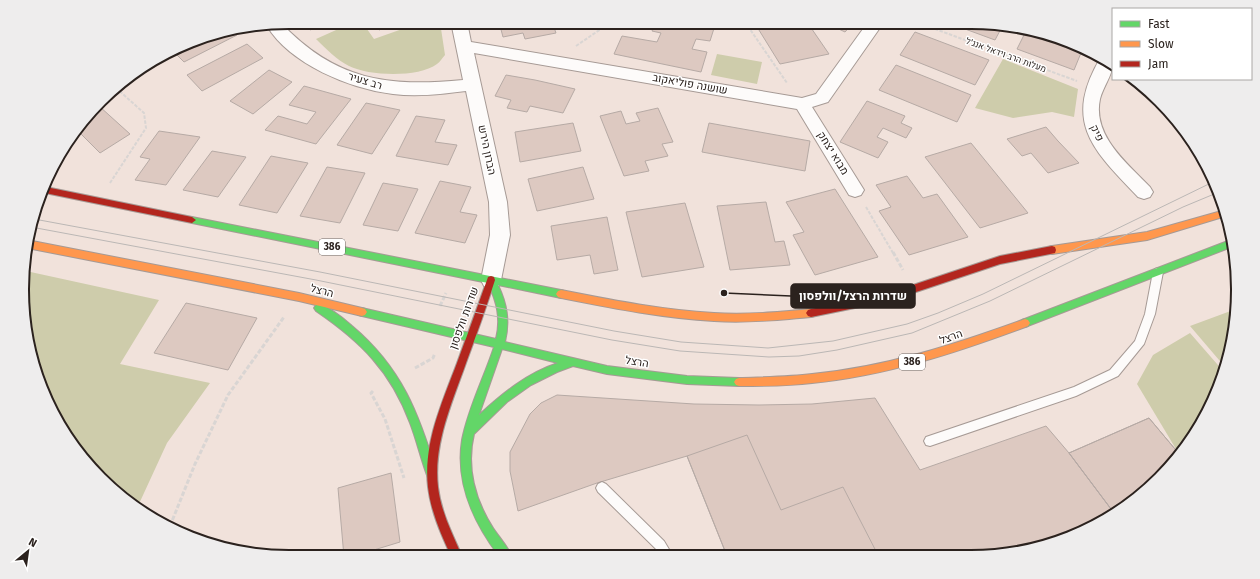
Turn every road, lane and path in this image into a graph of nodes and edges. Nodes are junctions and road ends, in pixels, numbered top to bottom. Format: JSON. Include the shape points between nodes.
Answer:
{"nodes":[{"id":1,"x":461,"y":29,"type":"edge"},
{"id":2,"x":601,"y":29,"type":"edge"},
{"id":3,"x":750,"y":29,"type":"edge"},
{"id":4,"x":871,"y":29,"type":"edge"},
{"id":5,"x":935,"y":29,"type":"edge"},
{"id":6,"x":278,"y":30,"type":"edge"},
{"id":7,"x":465,"y":46,"type":"junction"},
{"id":8,"x":556,"y":60,"type":"junction"},
{"id":9,"x":1105,"y":66,"type":"edge"},
{"id":10,"x":474,"y":85,"type":"junction"},
{"id":11,"x":1096,"y":89,"type":"junction"},
{"id":12,"x":120,"y":92,"type":"edge"},
{"id":13,"x":802,"y":104,"type":"junction"},
{"id":14,"x":856,"y":190,"type":"joint"},
{"id":15,"x":49,"y":191,"type":"edge"},
{"id":16,"x":1144,"y":192,"type":"dead end"},
{"id":17,"x":99,"y":200,"type":"junction"},
{"id":18,"x":1220,"y":215,"type":"edge"},
{"id":19,"x":33,"y":245,"type":"edge"},
{"id":20,"x":1227,"y":245,"type":"edge"},
{"id":21,"x":1158,"y":272,"type":"junction"},
{"id":22,"x":491,"y":280,"type":"junction"},
{"id":23,"x":914,"y":288,"type":"junction"},
{"id":24,"x":298,"y":297,"type":"junction"},
{"id":25,"x":470,"y":339,"type":"junction"},
{"id":26,"x":499,"y":346,"type":"junction"},
{"id":27,"x":572,"y":363,"type":"junction"},
{"id":28,"x":396,"y":379,"type":"junction"},
{"id":29,"x":470,"y":430,"type":"junction"},
{"id":30,"x":930,"y":441,"type":"dead end"},
{"id":31,"x":432,"y":474,"type":"junction"},
{"id":32,"x":406,"y":485,"type":"dead end"},
{"id":33,"x":602,"y":488,"type":"dead end"},
{"id":34,"x":172,"y":522,"type":"edge"},
{"id":35,"x":453,"y":550,"type":"edge"},
{"id":36,"x":502,"y":550,"type":"edge"},
{"id":37,"x":663,"y":550,"type":"edge"}],
"edges":[{"from":1,"to":7,"type":"street","name":"הברון הירש"},
{"from":2,"to":8,"type":"path"},
{"from":3,"to":13,"type":"path"},
{"from":4,"to":13,"type":"street","name":"שושנה פוליאקוב","via":[[822,98]]},
{"from":5,"to":11,"type":"path","name":"מעלות הרב וידאל אנג'ל"},
{"from":6,"to":10,"type":"street","name":"רב צעיר","via":[[293,45],[319,63],[368,83],[416,89]]},
{"from":7,"to":8,"type":"street","name":"שושנה פוליאקוב"},
{"from":7,"to":10,"type":"street","name":"הברון הירש"},
{"from":8,"to":13,"type":"street","name":"שושנה פוליאקוב"},
{"from":9,"to":11,"type":"street","name":"פיק"},
{"from":10,"to":22,"type":"street","name":"הברון הירש","via":[[499,217],[500,235]]},
{"from":11,"to":16,"type":"street","name":"פיק","via":[[1090,119],[1100,142]]},
{"from":12,"to":17,"type":"path","via":[[144,113],[146,128]]},
{"from":13,"to":14,"type":"street","name":"מבוא יצחק"},
{"from":14,"to":23,"type":"path"},
{"from":15,"to":17,"type":"main road","number":"386"},
{"from":17,"to":22,"type":"main road","number":"386"},
{"from":18,"to":23,"type":"main road","number":"386","via":[[1186,227],[1147,236],[1041,252],[985,264]]},
{"from":19,"to":24,"type":"main road","name":"הרצל","number":"386"},
{"from":20,"to":21,"type":"main road","name":"הרצל","number":"386"},
{"from":21,"to":27,"type":"main road","name":"הרצל","number":"386","via":[[940,354],[899,366],[822,379],[741,382],[692,380],[648,376]]},
{"from":21,"to":30,"type":"lane","via":[[1150,314],[1139,344],[1114,373],[1076,391]]},
{"from":22,"to":23,"type":"main road","number":"386","via":[[647,311],[709,319],[748,319],[833,309]]},
{"from":22,"to":25,"type":"main road","name":"שדרות וולפסון"},
{"from":22,"to":26,"type":"main road","name":"שדרות וולפסון","via":[[503,309],[503,332]]},
{"from":24,"to":25,"type":"main road","name":"הרצל","number":"386"},
{"from":24,"to":28,"type":"main road","via":[[331,314],[354,333]]},
{"from":24,"to":34,"type":"path","via":[[228,395],[195,464]]},
{"from":25,"to":26,"type":"main road","name":"הרצל","number":"386"},
{"from":25,"to":31,"type":"main road","name":"שדרות וולפסון","via":[[439,424],[433,448]]},
{"from":26,"to":27,"type":"main road","name":"הרצל","number":"386"},
{"from":26,"to":29,"type":"main road","name":"שדרות וולפסון"},
{"from":27,"to":29,"type":"main road","via":[[552,367],[529,379]]},
{"from":28,"to":31,"type":"main road","via":[[417,425]]},
{"from":28,"to":32,"type":"path","via":[[370,393],[385,419]]},
{"from":29,"to":36,"type":"main road","name":"שדרות וולפסון","via":[[465,454],[465,476],[469,494],[481,521]]},
{"from":31,"to":35,"type":"main road","name":"שדרות וולפסון","via":[[437,509]]},
{"from":33,"to":37,"type":"lane"}]}
